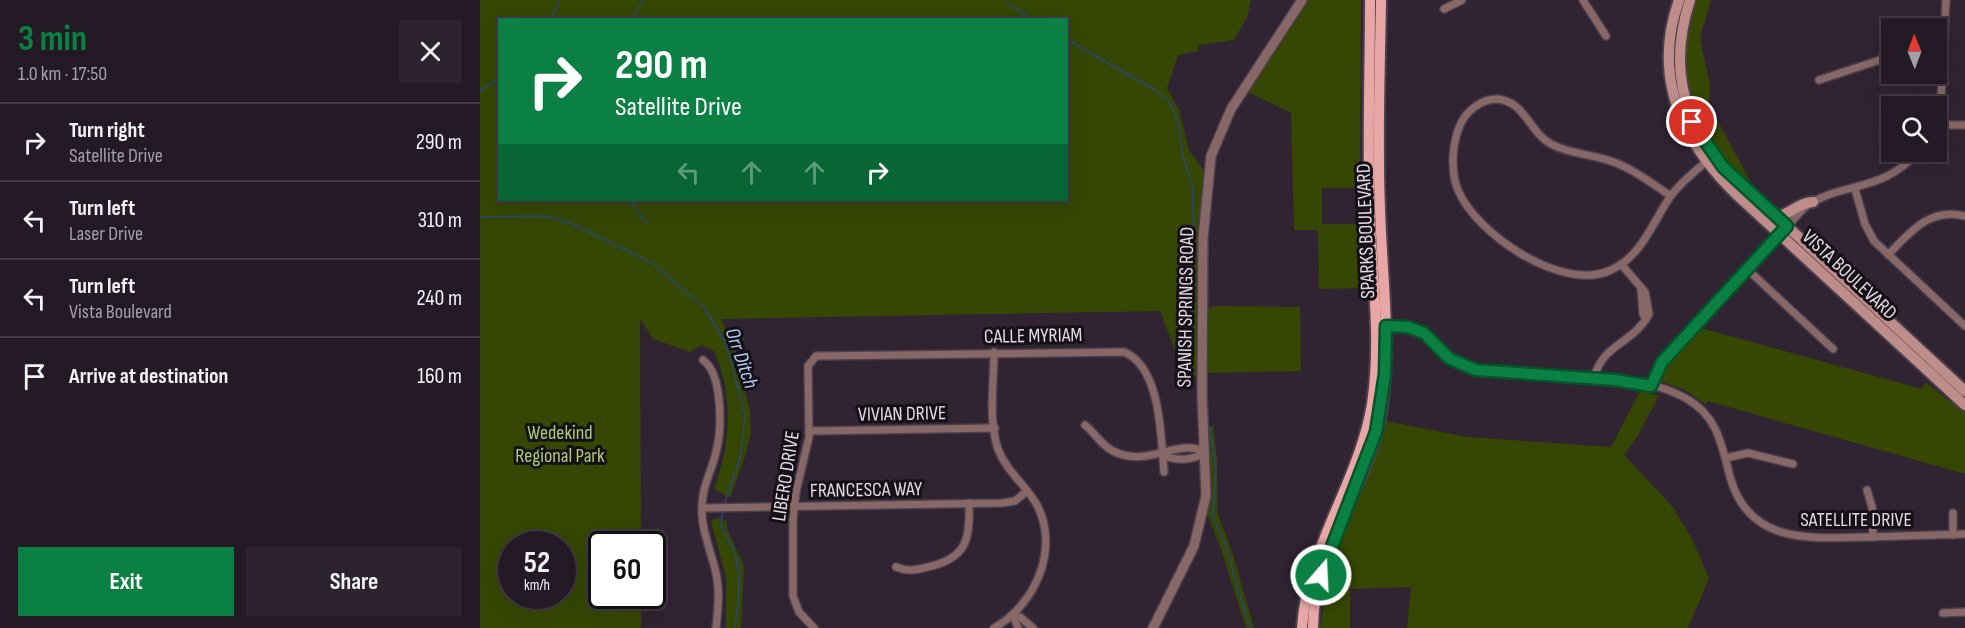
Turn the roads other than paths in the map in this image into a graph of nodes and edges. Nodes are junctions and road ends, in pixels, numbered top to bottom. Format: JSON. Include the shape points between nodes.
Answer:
{"nodes":[{"id":1,"x":1302,"y":0,"type":"edge"},
{"id":2,"x":1370,"y":0,"type":"edge"},
{"id":3,"x":1375,"y":0,"type":"edge"},
{"id":4,"x":1381,"y":0,"type":"edge"},
{"id":5,"x":1462,"y":0,"type":"edge"},
{"id":6,"x":1583,"y":0,"type":"edge"},
{"id":7,"x":1679,"y":0,"type":"edge"},
{"id":8,"x":1690,"y":0,"type":"edge"},
{"id":9,"x":1946,"y":0,"type":"edge"},
{"id":10,"x":1444,"y":9,"type":"dead end"},
{"id":11,"x":1944,"y":18,"type":"edge"},
{"id":12,"x":1606,"y":36,"type":"dead end"},
{"id":13,"x":1370,"y":60,"type":"junction"},
{"id":14,"x":1881,"y":60,"type":"edge"},
{"id":15,"x":1819,"y":80,"type":"dead end"},
{"id":16,"x":1947,"y":125,"type":"edge"},
{"id":17,"x":1965,"y":125,"type":"edge"},
{"id":18,"x":1706,"y":162,"type":"junction"},
{"id":19,"x":1907,"y":162,"type":"edge"},
{"id":20,"x":1855,"y":189,"type":"junction"},
{"id":21,"x":1671,"y":196,"type":"junction"},
{"id":22,"x":1813,"y":202,"type":"junction"},
{"id":23,"x":1965,"y":216,"type":"edge"},
{"id":24,"x":1777,"y":217,"type":"junction"},
{"id":25,"x":1783,"y":230,"type":"junction"},
{"id":26,"x":1888,"y":255,"type":"junction"},
{"id":27,"x":1621,"y":264,"type":"junction"},
{"id":28,"x":1747,"y":269,"type":"junction"},
{"id":29,"x":1381,"y":326,"type":"junction"},
{"id":30,"x":1965,"y":326,"type":"edge"},
{"id":31,"x":1833,"y":349,"type":"dead end"},
{"id":32,"x":994,"y":352,"type":"junction"},
{"id":33,"x":812,"y":359,"type":"joint"},
{"id":34,"x":703,"y":360,"type":"dead end"},
{"id":35,"x":1594,"y":378,"type":"junction"},
{"id":36,"x":1651,"y":386,"type":"junction"},
{"id":37,"x":1965,"y":391,"type":"edge"},
{"id":38,"x":1965,"y":405,"type":"edge"},
{"id":39,"x":1085,"y":425,"type":"dead end"},
{"id":40,"x":995,"y":428,"type":"junction"},
{"id":41,"x":809,"y":431,"type":"junction"},
{"id":42,"x":1205,"y":452,"type":"junction"},
{"id":43,"x":1162,"y":455,"type":"junction"},
{"id":44,"x":1726,"y":458,"type":"junction"},
{"id":45,"x":1792,"y":464,"type":"dead end"},
{"id":46,"x":1164,"y":472,"type":"dead end"},
{"id":47,"x":1867,"y":490,"type":"dead end"},
{"id":48,"x":1027,"y":491,"type":"junction"},
{"id":49,"x":969,"y":503,"type":"junction"},
{"id":50,"x":793,"y":507,"type":"junction"},
{"id":51,"x":702,"y":508,"type":"junction"},
{"id":52,"x":1953,"y":513,"type":"dead end"},
{"id":53,"x":1965,"y":534,"type":"edge"},
{"id":54,"x":1953,"y":535,"type":"junction"},
{"id":55,"x":1873,"y":537,"type":"junction"},
{"id":56,"x":896,"y":567,"type":"dead end"},
{"id":57,"x":1965,"y":612,"type":"edge"},
{"id":58,"x":1943,"y":613,"type":"dead end"},
{"id":59,"x":1013,"y":615,"type":"junction"},
{"id":60,"x":716,"y":628,"type":"edge"},
{"id":61,"x":814,"y":628,"type":"edge"},
{"id":62,"x":994,"y":628,"type":"edge"},
{"id":63,"x":1018,"y":628,"type":"edge"},
{"id":64,"x":1033,"y":628,"type":"edge"},
{"id":65,"x":1153,"y":628,"type":"edge"},
{"id":66,"x":1302,"y":628,"type":"edge"},
{"id":67,"x":1313,"y":628,"type":"edge"}],
"edges":[{"from":1,"to":42,"type":"street","name":"SPANISH SPRINGS ROAD","via":[[1231,109],[1211,156],[1204,231]]},
{"from":2,"to":13,"type":"main road","name":"SPARKS BOULEVARD"},
{"from":3,"to":13,"type":"main road"},
{"from":4,"to":29,"type":"main road","name":"SPARKS BOULEVARD"},
{"from":5,"to":10,"type":"street"},
{"from":6,"to":12,"type":"street"},
{"from":7,"to":18,"type":"main road","name":"VISTA BOULEVARD","via":[[1672,26],[1670,79],[1683,125]]},
{"from":8,"to":24,"type":"main road","name":"VISTA BOULEVARD","via":[[1679,57],[1681,85],[1692,122],[1723,167]]},
{"from":9,"to":11,"type":"street"},
{"from":13,"to":29,"type":"main road","name":"SPARKS BOULEVARD","via":[[1370,222]]},
{"from":14,"to":15,"type":"street"},
{"from":16,"to":17,"type":"street"},
{"from":18,"to":21,"type":"street"},
{"from":18,"to":25,"type":"main road","name":"VISTA BOULEVARD"},
{"from":19,"to":20,"type":"street","via":[[1893,174]]},
{"from":20,"to":22,"type":"street"},
{"from":20,"to":26,"type":"street","via":[[1869,233]]},
{"from":21,"to":27,"type":"street","via":[[1652,229]]},
{"from":21,"to":27,"type":"street","via":[[1617,163],[1550,144],[1509,102],[1483,102],[1466,113],[1457,132],[1453,163],[1458,191],[1474,216],[1548,269],[1577,276],[1595,275]]},
{"from":22,"to":24,"type":"main road"},
{"from":22,"to":25,"type":"street"},
{"from":23,"to":26,"type":"street","via":[[1941,214],[1925,220]]},
{"from":24,"to":25,"type":"main road","name":"VISTA BOULEVARD"},
{"from":25,"to":28,"type":"street"},
{"from":25,"to":37,"type":"main road","name":"VISTA BOULEVARD"},
{"from":25,"to":38,"type":"main road","name":"VISTA BOULEVARD"},
{"from":26,"to":30,"type":"street"},
{"from":27,"to":35,"type":"street","via":[[1641,289],[1649,314],[1637,332],[1605,354]]},
{"from":28,"to":31,"type":"street"},
{"from":28,"to":36,"type":"street","via":[[1662,362]]},
{"from":29,"to":35,"type":"street","name":"SATELLITE DRIVE","via":[[1408,327],[1424,333],[1450,359],[1467,368]]},
{"from":29,"to":66,"type":"main road","name":"SPARKS BOULEVARD","via":[[1369,419],[1313,567]]},
{"from":29,"to":67,"type":"main road","name":"SPARKS BOULEVARD","via":[[1385,374],[1381,414],[1370,453],[1324,565]]},
{"from":32,"to":33,"type":"street","name":"CALLE MYRIAM","via":[[828,355]]},
{"from":32,"to":40,"type":"street"},
{"from":32,"to":43,"type":"street","name":"CALLE MYRIAM","via":[[1109,350],[1131,355],[1144,370],[1159,412]]},
{"from":33,"to":41,"type":"street","name":"LIBERO DRIVE","via":[[808,366]]},
{"from":34,"to":51,"type":"street","via":[[712,373],[720,417],[717,449]]},
{"from":35,"to":36,"type":"street","name":"SATELLITE DRIVE"},
{"from":36,"to":44,"type":"street","name":"SATELLITE DRIVE","via":[[1686,398],[1704,412],[1717,428]]},
{"from":39,"to":43,"type":"street","via":[[1103,444],[1120,454]]},
{"from":40,"to":41,"type":"street","name":"VIVIAN DRIVE"},
{"from":40,"to":48,"type":"street","via":[[1003,461]]},
{"from":41,"to":50,"type":"street","name":"LIBERO DRIVE"},
{"from":42,"to":43,"type":"street","via":[[1193,447]]},
{"from":42,"to":65,"type":"street","name":"SPANISH SPRINGS ROAD","via":[[1206,496],[1200,530]]},
{"from":43,"to":46,"type":"street","name":"CALLE MYRIAM"},
{"from":44,"to":45,"type":"street","via":[[1748,453]]},
{"from":44,"to":55,"type":"street","name":"SATELLITE DRIVE","via":[[1741,500],[1755,517],[1774,530],[1805,538]]},
{"from":47,"to":55,"type":"street"},
{"from":48,"to":49,"type":"street","name":"FRANCESCA WAY","via":[[1009,502]]},
{"from":48,"to":59,"type":"street","via":[[1041,515],[1046,549],[1033,588]]},
{"from":49,"to":50,"type":"street","name":"FRANCESCA WAY"},
{"from":49,"to":56,"type":"street","via":[[969,533],[964,547],[955,556],[914,571]]},
{"from":50,"to":51,"type":"street","name":"FRANCESCA WAY"},
{"from":50,"to":61,"type":"street","name":"LIBERO DRIVE","via":[[793,596],[799,612]]},
{"from":51,"to":60,"type":"street","via":[[703,529],[717,582]]},
{"from":52,"to":54,"type":"street"},
{"from":53,"to":54,"type":"street","name":"SATELLITE DRIVE"},
{"from":54,"to":55,"type":"street","name":"SATELLITE DRIVE"},
{"from":57,"to":58,"type":"street"},
{"from":59,"to":62,"type":"street"},
{"from":59,"to":63,"type":"street"},
{"from":59,"to":64,"type":"street"}]}
